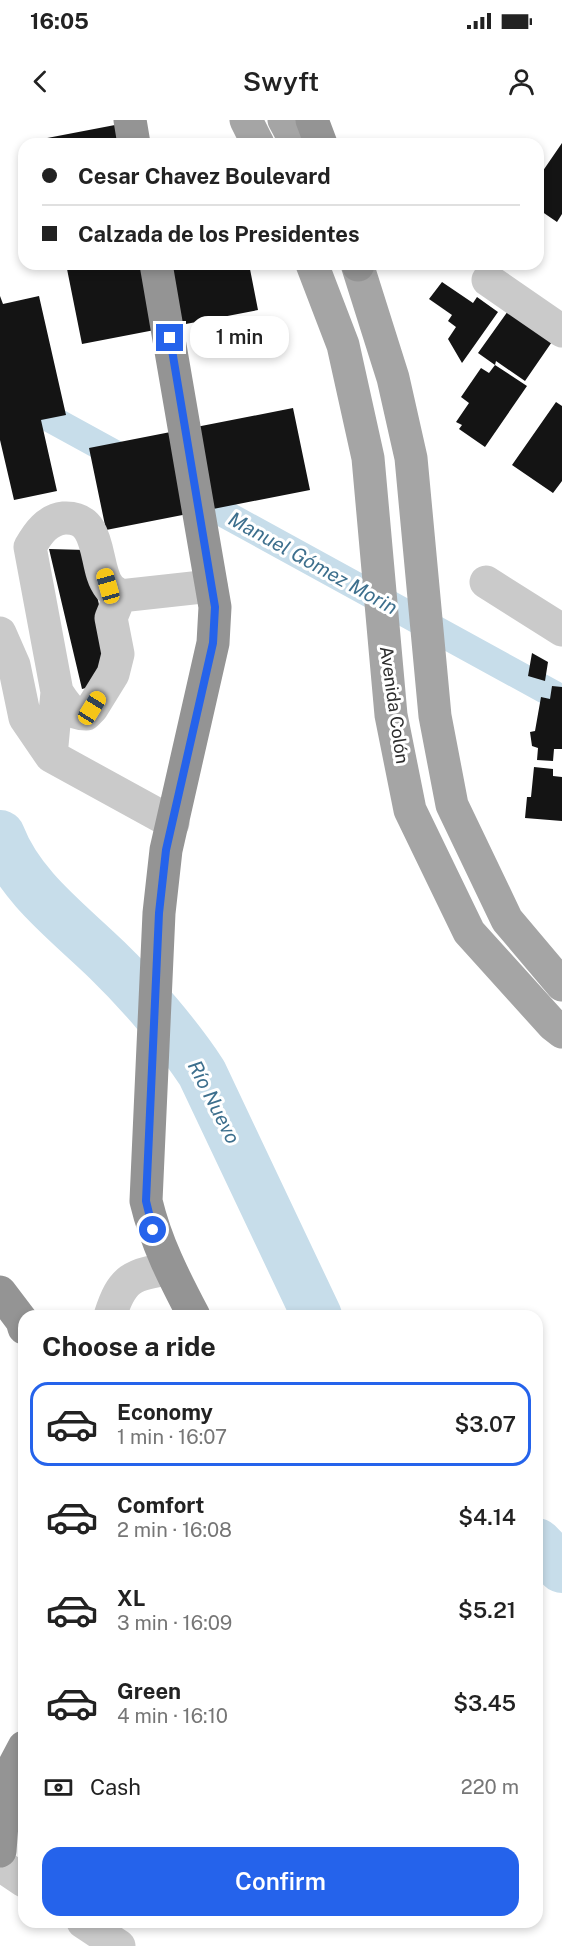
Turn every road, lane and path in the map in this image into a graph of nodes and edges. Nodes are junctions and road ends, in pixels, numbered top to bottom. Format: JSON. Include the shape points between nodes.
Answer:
{"nodes":[{"id":1,"x":130,"y":120,"type":"edge"},
{"id":2,"x":246,"y":120,"type":"edge"},
{"id":3,"x":284,"y":120,"type":"edge"},
{"id":4,"x":312,"y":120,"type":"edge"},
{"id":5,"x":133,"y":138,"type":"edge"},
{"id":6,"x":255,"y":138,"type":"edge"},
{"id":7,"x":294,"y":138,"type":"edge"},
{"id":8,"x":319,"y":138,"type":"edge"},
{"id":9,"x":157,"y":270,"type":"edge"},
{"id":10,"x":314,"y":270,"type":"edge"},
{"id":11,"x":360,"y":270,"type":"edge"},
{"id":12,"x":488,"y":280,"type":"dead end"},
{"id":13,"x":562,"y":331,"type":"edge"},
{"id":14,"x":486,"y":582,"type":"dead end"},
{"id":15,"x":211,"y":586,"type":"junction"},
{"id":16,"x":120,"y":596,"type":"junction"},
{"id":17,"x":562,"y":630,"type":"edge"},
{"id":18,"x":0,"y":633,"type":"edge"},
{"id":19,"x":57,"y":692,"type":"junction"},
{"id":20,"x":51,"y":756,"type":"junction"},
{"id":21,"x":170,"y":836,"type":"junction"},
{"id":22,"x":562,"y":985,"type":"edge"},
{"id":23,"x":562,"y":1032,"type":"edge"},
{"id":24,"x":170,"y":1269,"type":"junction"},
{"id":25,"x":0,"y":1292,"type":"edge"},
{"id":26,"x":112,"y":1310,"type":"edge"},
{"id":27,"x":191,"y":1310,"type":"edge"},
{"id":28,"x":18,"y":1316,"type":"edge"},
{"id":29,"x":18,"y":1760,"type":"edge"},
{"id":30,"x":0,"y":1851,"type":"edge"},
{"id":31,"x":18,"y":1854,"type":"edge"},
{"id":32,"x":0,"y":1865,"type":"edge"},
{"id":33,"x":18,"y":1877,"type":"edge"},
{"id":34,"x":92,"y":1928,"type":"edge"},
{"id":35,"x":119,"y":1946,"type":"edge"}],
"edges":[{"from":1,"to":5,"type":"highway"},
{"from":2,"to":6,"type":"main road"},
{"from":3,"to":7,"type":"main road"},
{"from":4,"to":8,"type":"highway"},
{"from":9,"to":15,"type":"highway"},
{"from":10,"to":23,"type":"main road","name":"Avenida Colón","via":[[343,345],[368,458],[391,715],[410,810],[469,932]]},
{"from":11,"to":22,"type":"main road","via":[[387,357],[411,458],[435,716],[452,805],[507,920]]},
{"from":12,"to":13,"type":"street"},
{"from":14,"to":17,"type":"street"},
{"from":15,"to":16,"type":"street"},
{"from":15,"to":21,"type":"highway","via":[[215,607],[213,643]]},
{"from":16,"to":19,"type":"street","via":[[111,618],[118,654],[113,674],[92,708],[86,714],[77,714],[69,710]]},
{"from":16,"to":19,"type":"street","via":[[108,586],[92,534],[84,525],[72,518],[54,519],[39,532],[30,547]]},
{"from":18,"to":20,"type":"street","via":[[14,665],[25,718]]},
{"from":19,"to":20,"type":"street"},
{"from":20,"to":21,"type":"street"},
{"from":21,"to":24,"type":"highway","via":[[159,913],[146,1201],[153,1230]]},
{"from":24,"to":26,"type":"street","via":[[130,1278]]},
{"from":24,"to":27,"type":"highway"},
{"from":25,"to":28,"type":"highway"},
{"from":29,"to":30,"type":"highway","via":[[4,1789]]},
{"from":31,"to":32,"type":"highway"},
{"from":32,"to":33,"type":"street"},
{"from":34,"to":35,"type":"street"}]}
